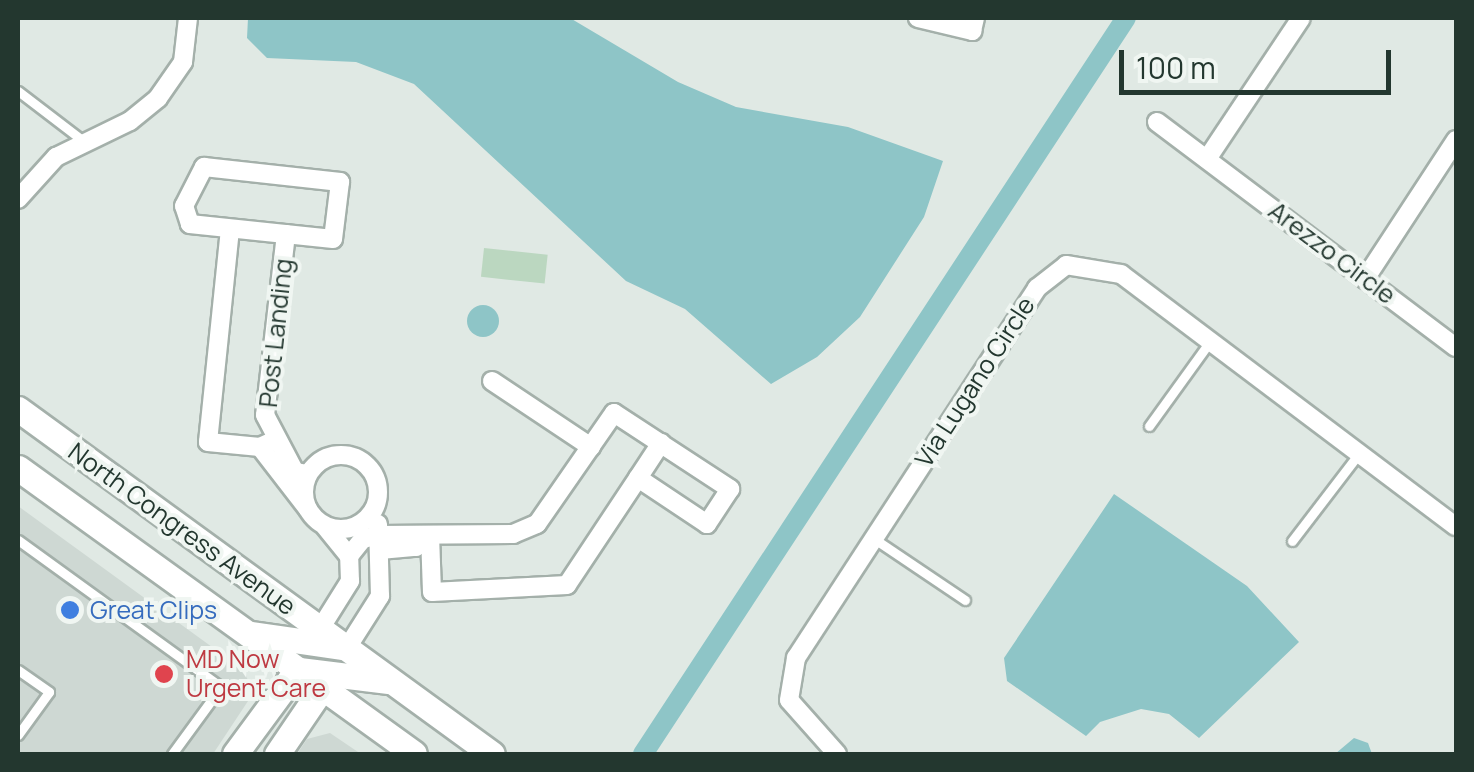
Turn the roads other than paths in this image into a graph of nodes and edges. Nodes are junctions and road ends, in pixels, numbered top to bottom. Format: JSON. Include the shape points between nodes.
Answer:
{"nodes":[{"id":1,"x":188,"y":18,"type":"edge"},
{"id":2,"x":918,"y":18,"type":"edge"},
{"id":3,"x":976,"y":18,"type":"edge"},
{"id":4,"x":1301,"y":18,"type":"edge"},
{"id":5,"x":18,"y":91,"type":"edge"},
{"id":6,"x":1157,"y":122,"type":"dead end"},
{"id":7,"x":1456,"y":140,"type":"edge"},
{"id":8,"x":86,"y":143,"type":"junction"},
{"id":9,"x":1208,"y":159,"type":"junction"},
{"id":10,"x":18,"y":199,"type":"edge"},
{"id":11,"x":230,"y":229,"type":"junction"},
{"id":12,"x":286,"y":234,"type":"junction"},
{"id":13,"x":1365,"y":278,"type":"junction"},
{"id":14,"x":1210,"y":340,"type":"junction"},
{"id":15,"x":1456,"y":347,"type":"edge"},
{"id":16,"x":492,"y":381,"type":"dead end"},
{"id":17,"x":18,"y":409,"type":"edge"},
{"id":18,"x":1149,"y":426,"type":"dead end"},
{"id":19,"x":661,"y":443,"type":"junction"},
{"id":20,"x":268,"y":444,"type":"junction"},
{"id":21,"x":592,"y":447,"type":"junction"},
{"id":22,"x":1360,"y":452,"type":"junction"},
{"id":23,"x":18,"y":468,"type":"edge"},
{"id":24,"x":308,"y":474,"type":"junction"},
{"id":25,"x":638,"y":478,"type":"junction"},
{"id":26,"x":377,"y":500,"type":"junction"},
{"id":27,"x":308,"y":509,"type":"junction"},
{"id":28,"x":325,"y":526,"type":"junction"},
{"id":29,"x":1456,"y":526,"type":"edge"},
{"id":30,"x":430,"y":536,"type":"junction"},
{"id":31,"x":873,"y":538,"type":"junction"},
{"id":32,"x":18,"y":540,"type":"edge"},
{"id":33,"x":1292,"y":541,"type":"dead end"},
{"id":34,"x":379,"y":542,"type":"junction"},
{"id":35,"x":349,"y":556,"type":"junction"},
{"id":36,"x":965,"y":600,"type":"dead end"},
{"id":37,"x":320,"y":629,"type":"junction"},
{"id":38,"x":247,"y":633,"type":"junction"},
{"id":39,"x":347,"y":648,"type":"junction"},
{"id":40,"x":18,"y":670,"type":"edge"},
{"id":41,"x":297,"y":670,"type":"junction"},
{"id":42,"x":393,"y":682,"type":"junction"},
{"id":43,"x":322,"y":688,"type":"junction"},
{"id":44,"x":18,"y":735,"type":"edge"},
{"id":45,"x":172,"y":754,"type":"edge"},
{"id":46,"x":235,"y":754,"type":"edge"},
{"id":47,"x":276,"y":754,"type":"edge"},
{"id":48,"x":414,"y":754,"type":"edge"},
{"id":49,"x":492,"y":754,"type":"edge"},
{"id":50,"x":837,"y":754,"type":"edge"}],
"edges":[{"from":1,"to":8,"type":"street","via":[[186,50],[173,81],[130,121]]},
{"from":2,"to":3,"type":"street","via":[[972,31]]},
{"from":4,"to":9,"type":"street"},
{"from":5,"to":8,"type":"lane"},
{"from":6,"to":9,"type":"street","name":"Arezzo Circle"},
{"from":7,"to":13,"type":"street"},
{"from":8,"to":10,"type":"street","via":[[56,157]]},
{"from":9,"to":13,"type":"street","name":"Arezzo Circle"},
{"from":11,"to":12,"type":"street","name":"Post Landing"},
{"from":11,"to":12,"type":"street","name":"Post Landing","via":[[190,224],[184,206],[204,168],[340,182],[333,240]]},
{"from":11,"to":20,"type":"street","via":[[208,442]]},
{"from":12,"to":20,"type":"street","name":"Post Landing"},
{"from":13,"to":15,"type":"street","name":"Arezzo Circle"},
{"from":14,"to":18,"type":"lane"},
{"from":14,"to":22,"type":"street","name":"Via Lugano Circle"},
{"from":14,"to":31,"type":"street","name":"Via Lugano Circle","via":[[1121,274],[1066,265],[1037,288]]},
{"from":16,"to":21,"type":"street"},
{"from":17,"to":37,"type":"main road","name":"North Congress Avenue"},
{"from":19,"to":21,"type":"street","via":[[614,413]]},
{"from":19,"to":25,"type":"street"},
{"from":19,"to":25,"type":"street","via":[[730,490],[707,524]]},
{"from":20,"to":24,"type":"street","name":"Post Landing","via":[[295,472]]},
{"from":20,"to":27,"type":"street"},
{"from":21,"to":30,"type":"street","via":[[536,524],[512,534]]},
{"from":22,"to":29,"type":"street","name":"Via Lugano Circle"},
{"from":22,"to":33,"type":"lane"},
{"from":23,"to":38,"type":"main road","name":"North Congress Avenue"},
{"from":24,"to":26,"type":"street","via":[[326,458],[350,455],[370,468]]},
{"from":24,"to":27,"type":"street"},
{"from":25,"to":30,"type":"street","via":[[567,586],[432,592]]},
{"from":26,"to":28,"type":"street","via":[[356,526]]},
{"from":26,"to":34,"type":"street"},
{"from":27,"to":28,"type":"street"},
{"from":28,"to":35,"type":"street"},
{"from":30,"to":34,"type":"street","via":[[416,547]]},
{"from":31,"to":36,"type":"lane"},
{"from":31,"to":50,"type":"street","name":"Via Lugano Circle","via":[[806,639],[788,686],[798,717]]},
{"from":32,"to":45,"type":"lane","via":[[220,687]]},
{"from":34,"to":35,"type":"street","via":[[363,540]]},
{"from":34,"to":39,"type":"street","via":[[380,596]]},
{"from":35,"to":37,"type":"street","via":[[349,590]]},
{"from":37,"to":39,"type":"main road","name":"North Congress Avenue"},
{"from":38,"to":39,"type":"main road"},
{"from":38,"to":41,"type":"main road","name":"North Congress Avenue"},
{"from":39,"to":42,"type":"main road","name":"North Congress Avenue"},
{"from":40,"to":44,"type":"lane","via":[[49,692]]},
{"from":41,"to":42,"type":"main road"},
{"from":41,"to":43,"type":"main road","name":"North Congress Avenue"},
{"from":41,"to":46,"type":"main road"},
{"from":42,"to":49,"type":"main road","name":"North Congress Avenue"},
{"from":43,"to":47,"type":"main road"},
{"from":43,"to":48,"type":"main road","name":"North Congress Avenue"}]}
